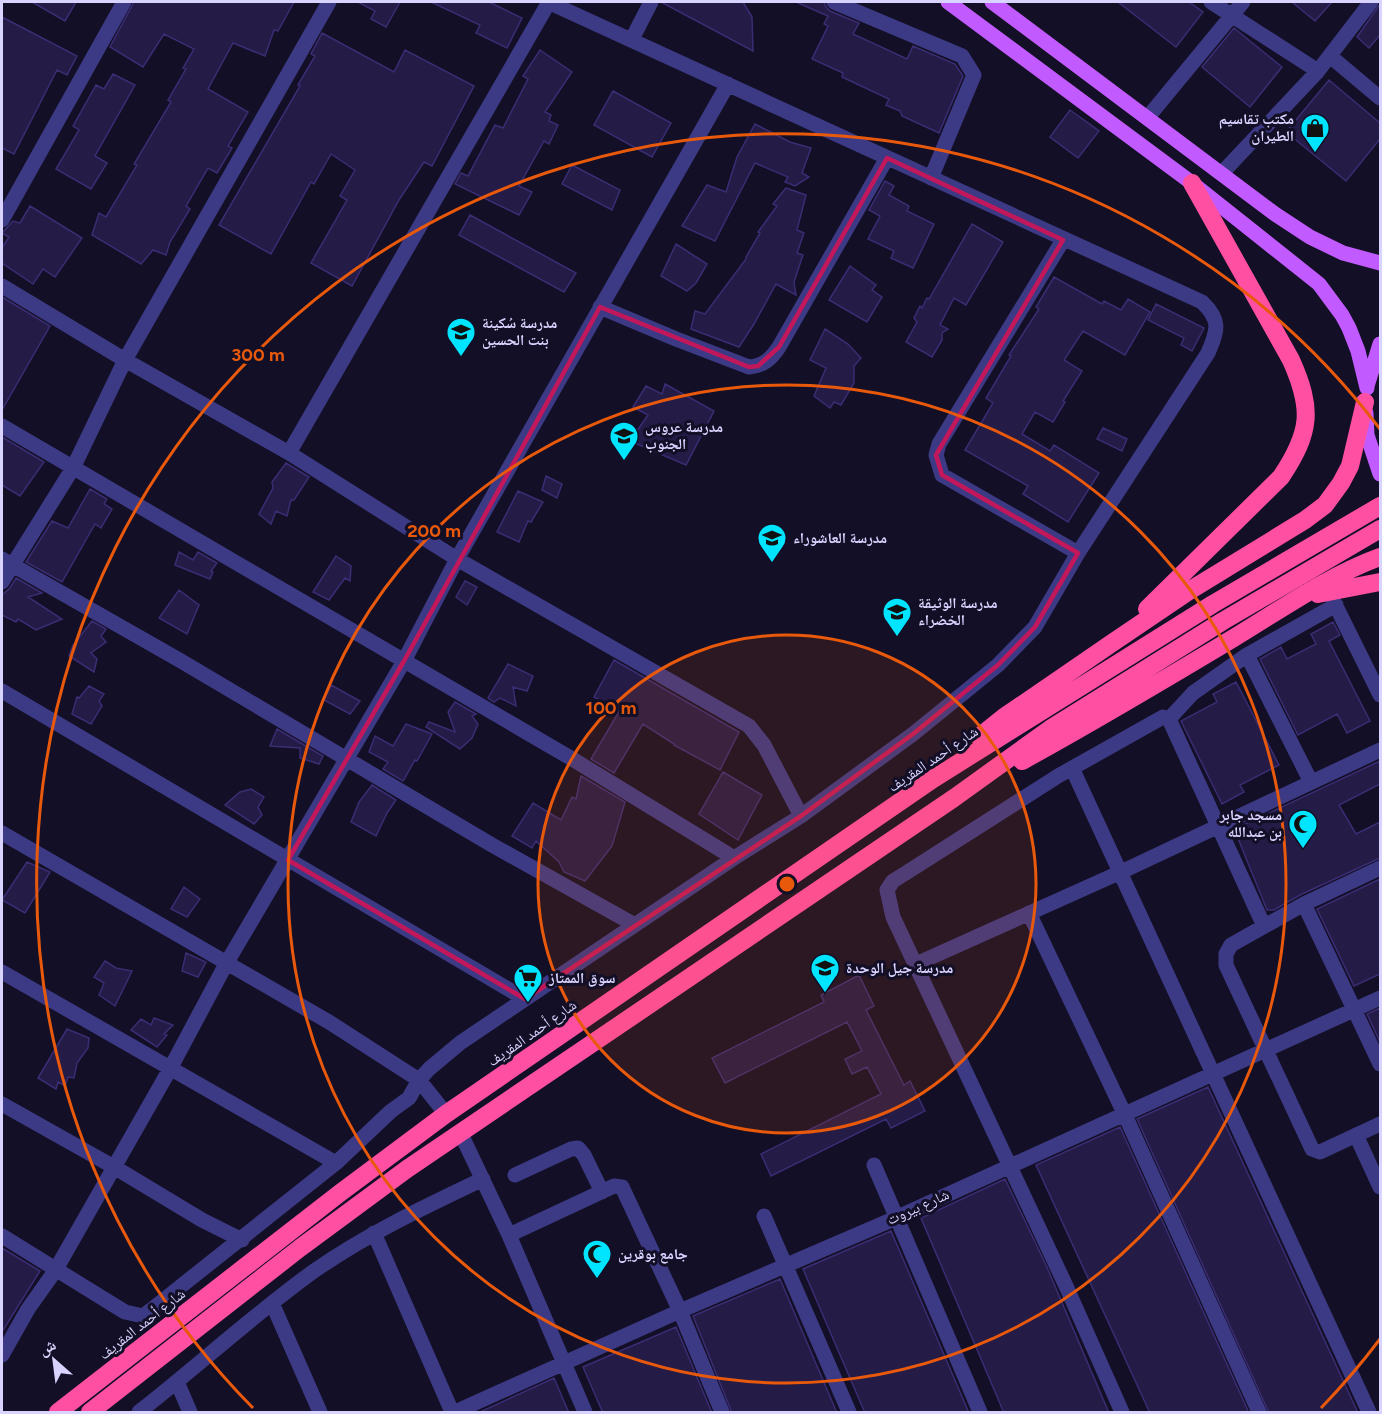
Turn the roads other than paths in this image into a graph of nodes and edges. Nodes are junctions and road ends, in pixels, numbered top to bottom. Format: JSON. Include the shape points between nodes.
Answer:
{"nodes":[{"id":1,"x":124,"y":2,"type":"edge"},
{"id":2,"x":329,"y":2,"type":"edge"},
{"id":3,"x":549,"y":2,"type":"edge"},
{"id":4,"x":651,"y":2,"type":"edge"},
{"id":5,"x":834,"y":2,"type":"edge"},
{"id":6,"x":948,"y":2,"type":"edge"},
{"id":7,"x":992,"y":2,"type":"edge"},
{"id":8,"x":1211,"y":2,"type":"edge"},
{"id":9,"x":1243,"y":2,"type":"edge"},
{"id":10,"x":1371,"y":2,"type":"edge"},
{"id":11,"x":1232,"y":15,"type":"junction"},
{"id":12,"x":632,"y":39,"type":"junction"},
{"id":13,"x":1330,"y":56,"type":"junction"},
{"id":14,"x":1318,"y":71,"type":"junction"},
{"id":15,"x":728,"y":84,"type":"junction"},
{"id":16,"x":1380,"y":98,"type":"edge"},
{"id":17,"x":1148,"y":117,"type":"junction"},
{"id":18,"x":887,"y":158,"type":"junction"},
{"id":19,"x":1222,"y":173,"type":"junction"},
{"id":20,"x":931,"y":178,"type":"junction"},
{"id":21,"x":1192,"y":183,"type":"junction"},
{"id":22,"x":2,"y":220,"type":"edge"},
{"id":23,"x":1063,"y":240,"type":"junction"},
{"id":24,"x":1380,"y":262,"type":"edge"},
{"id":25,"x":2,"y":286,"type":"edge"},
{"id":26,"x":600,"y":307,"type":"junction"},
{"id":27,"x":1380,"y":344,"type":"edge"},
{"id":28,"x":125,"y":360,"type":"junction"},
{"id":29,"x":1366,"y":395,"type":"junction"},
{"id":30,"x":2,"y":426,"type":"edge"},
{"id":31,"x":289,"y":453,"type":"junction"},
{"id":32,"x":73,"y":468,"type":"junction"},
{"id":33,"x":1380,"y":474,"type":"edge"},
{"id":34,"x":1380,"y":506,"type":"edge"},
{"id":35,"x":1380,"y":529,"type":"edge"},
{"id":36,"x":1078,"y":553,"type":"junction"},
{"id":37,"x":1380,"y":557,"type":"edge"},
{"id":38,"x":457,"y":559,"type":"junction"},
{"id":39,"x":7,"y":562,"type":"edge"},
{"id":40,"x":2,"y":582,"type":"edge"},
{"id":41,"x":1380,"y":582,"type":"edge"},
{"id":42,"x":1298,"y":599,"type":"junction"},
{"id":43,"x":1332,"y":599,"type":"junction"},
{"id":44,"x":1115,"y":641,"type":"junction"},
{"id":45,"x":1248,"y":655,"type":"junction"},
{"id":46,"x":404,"y":661,"type":"junction"},
{"id":47,"x":2,"y":691,"type":"edge"},
{"id":48,"x":1380,"y":695,"type":"edge"},
{"id":49,"x":1169,"y":718,"type":"junction"},
{"id":50,"x":1380,"y":750,"type":"edge"},
{"id":51,"x":347,"y":760,"type":"junction"},
{"id":52,"x":1072,"y":768,"type":"junction"},
{"id":53,"x":933,"y":779,"type":"junction"},
{"id":54,"x":1311,"y":782,"type":"junction"},
{"id":55,"x":954,"y":798,"type":"junction"},
{"id":56,"x":801,"y":816,"type":"junction"},
{"id":57,"x":1217,"y":825,"type":"junction"},
{"id":58,"x":2,"y":833,"type":"edge"},
{"id":59,"x":734,"y":858,"type":"junction"},
{"id":60,"x":288,"y":860,"type":"junction"},
{"id":61,"x":1380,"y":868,"type":"edge"},
{"id":62,"x":1121,"y":872,"type":"junction"},
{"id":63,"x":1304,"y":904,"type":"junction"},
{"id":64,"x":1029,"y":913,"type":"junction"},
{"id":65,"x":635,"y":925,"type":"junction"},
{"id":66,"x":1264,"y":926,"type":"junction"},
{"id":67,"x":225,"y":964,"type":"junction"},
{"id":68,"x":916,"y":964,"type":"junction"},
{"id":69,"x":2,"y":972,"type":"edge"},
{"id":70,"x":1380,"y":998,"type":"edge"},
{"id":71,"x":525,"y":999,"type":"junction"},
{"id":72,"x":1355,"y":1010,"type":"junction"},
{"id":73,"x":1267,"y":1049,"type":"junction"},
{"id":74,"x":1380,"y":1064,"type":"edge"},
{"id":75,"x":170,"y":1069,"type":"junction"},
{"id":76,"x":1212,"y":1075,"type":"junction"},
{"id":77,"x":419,"y":1080,"type":"junction"},
{"id":78,"x":2,"y":1104,"type":"edge"},
{"id":79,"x":446,"y":1114,"type":"junction"},
{"id":80,"x":1125,"y":1115,"type":"junction"},
{"id":81,"x":1380,"y":1124,"type":"edge"},
{"id":82,"x":461,"y":1134,"type":"junction"},
{"id":83,"x":1356,"y":1135,"type":"junction"},
{"id":84,"x":336,"y":1163,"type":"junction"},
{"id":85,"x":874,"y":1165,"type":"dead end"},
{"id":86,"x":1009,"y":1166,"type":"junction"},
{"id":87,"x":114,"y":1167,"type":"junction"},
{"id":88,"x":515,"y":1175,"type":"dead end"},
{"id":89,"x":483,"y":1179,"type":"junction"},
{"id":90,"x":1380,"y":1187,"type":"edge"},
{"id":91,"x":602,"y":1192,"type":"junction"},
{"id":92,"x":764,"y":1216,"type":"dead end"},
{"id":93,"x":896,"y":1218,"type":"junction"},
{"id":94,"x":374,"y":1233,"type":"junction"},
{"id":95,"x":508,"y":1235,"type":"junction"},
{"id":96,"x":2,"y":1236,"type":"edge"},
{"id":97,"x":242,"y":1240,"type":"junction"},
{"id":98,"x":785,"y":1265,"type":"junction"},
{"id":99,"x":55,"y":1271,"type":"junction"},
{"id":100,"x":272,"y":1303,"type":"junction"},
{"id":101,"x":680,"y":1311,"type":"junction"},
{"id":102,"x":2,"y":1355,"type":"edge"},
{"id":103,"x":564,"y":1364,"type":"junction"},
{"id":104,"x":177,"y":1382,"type":"junction"},
{"id":105,"x":58,"y":1413,"type":"edge"},
{"id":106,"x":90,"y":1413,"type":"edge"},
{"id":107,"x":139,"y":1413,"type":"edge"},
{"id":108,"x":190,"y":1413,"type":"edge"},
{"id":109,"x":320,"y":1413,"type":"edge"},
{"id":110,"x":453,"y":1413,"type":"edge"},
{"id":111,"x":585,"y":1413,"type":"edge"},
{"id":112,"x":722,"y":1413,"type":"edge"},
{"id":113,"x":849,"y":1413,"type":"edge"},
{"id":114,"x":980,"y":1413,"type":"edge"},
{"id":115,"x":1122,"y":1413,"type":"edge"},
{"id":116,"x":1259,"y":1413,"type":"edge"},
{"id":117,"x":1369,"y":1413,"type":"edge"}],
"edges":[{"from":1,"to":22,"type":"street"},
{"from":2,"to":28,"type":"street"},
{"from":3,"to":12,"type":"street"},
{"from":3,"to":31,"type":"street"},
{"from":4,"to":12,"type":"street"},
{"from":5,"to":20,"type":"street","via":[[962,56],[971,68],[974,75]]},
{"from":6,"to":21,"type":"main road"},
{"from":7,"to":17,"type":"main road"},
{"from":8,"to":11,"type":"street"},
{"from":9,"to":11,"type":"street"},
{"from":10,"to":13,"type":"street"},
{"from":11,"to":14,"type":"street"},
{"from":11,"to":17,"type":"street"},
{"from":12,"to":15,"type":"street"},
{"from":13,"to":14,"type":"street"},
{"from":13,"to":16,"type":"street"},
{"from":14,"to":19,"type":"street"},
{"from":15,"to":18,"type":"street"},
{"from":15,"to":26,"type":"street"},
{"from":17,"to":19,"type":"main road"},
{"from":18,"to":20,"type":"street"},
{"from":18,"to":26,"type":"street","via":[[779,347],[758,366],[738,363]]},
{"from":19,"to":24,"type":"main road","via":[[1310,237],[1343,253]]},
{"from":20,"to":23,"type":"street"},
{"from":21,"to":29,"type":"main road","via":[[1319,284],[1349,328],[1358,351]]},
{"from":21,"to":44,"type":"highway","via":[[1303,386],[1307,408],[1304,432],[1281,477]]},
{"from":23,"to":36,"type":"street","via":[[939,444],[936,455],[942,475]]},
{"from":23,"to":36,"type":"street","via":[[1202,302],[1213,312],[1216,323],[1208,353]]},
{"from":25,"to":28,"type":"street"},
{"from":26,"to":38,"type":"street"},
{"from":27,"to":29,"type":"main road"},
{"from":28,"to":31,"type":"street"},
{"from":28,"to":32,"type":"street"},
{"from":29,"to":33,"type":"main road","via":[[1367,435]]},
{"from":29,"to":44,"type":"highway","via":[[1350,466],[1325,505]]},
{"from":30,"to":32,"type":"street"},
{"from":31,"to":38,"type":"street"},
{"from":32,"to":39,"type":"street"},
{"from":32,"to":46,"type":"street"},
{"from":34,"to":53,"type":"highway","name":"شارع أحمد المقريف","via":[[1223,598]]},
{"from":35,"to":55,"type":"highway","via":[[1085,706]]},
{"from":36,"to":56,"type":"street","via":[[1035,627],[998,665],[913,734]]},
{"from":37,"to":42,"type":"highway"},
{"from":38,"to":46,"type":"street"},
{"from":38,"to":56,"type":"street","via":[[749,726],[764,745]]},
{"from":39,"to":40,"type":"street"},
{"from":39,"to":51,"type":"street"},
{"from":41,"to":43,"type":"highway"},
{"from":42,"to":43,"type":"highway"},
{"from":42,"to":55,"type":"highway","via":[[1110,713]]},
{"from":43,"to":45,"type":"street"},
{"from":43,"to":48,"type":"street"},
{"from":44,"to":53,"type":"highway","via":[[1005,717]]},
{"from":45,"to":49,"type":"street","via":[[1193,693]]},
{"from":45,"to":54,"type":"street"},
{"from":46,"to":51,"type":"street"},
{"from":46,"to":59,"type":"street"},
{"from":47,"to":60,"type":"street"},
{"from":49,"to":52,"type":"street","via":[[1163,717]]},
{"from":49,"to":57,"type":"street"},
{"from":50,"to":54,"type":"street"},
{"from":51,"to":60,"type":"street"},
{"from":51,"to":65,"type":"street"},
{"from":52,"to":62,"type":"street"},
{"from":52,"to":68,"type":"street","via":[[893,881],[887,890],[888,903]]},
{"from":53,"to":79,"type":"highway","name":"شارع أحمد المقريف"},
{"from":54,"to":57,"type":"street"},
{"from":55,"to":82,"type":"highway"},
{"from":56,"to":59,"type":"street"},
{"from":57,"to":62,"type":"street"},
{"from":57,"to":66,"type":"street"},
{"from":58,"to":67,"type":"street"},
{"from":59,"to":65,"type":"street"},
{"from":60,"to":67,"type":"street"},
{"from":60,"to":71,"type":"street"},
{"from":61,"to":63,"type":"street"},
{"from":62,"to":64,"type":"street"},
{"from":62,"to":76,"type":"street"},
{"from":63,"to":66,"type":"street"},
{"from":63,"to":72,"type":"street"},
{"from":64,"to":68,"type":"street"},
{"from":64,"to":80,"type":"street"},
{"from":65,"to":71,"type":"street"},
{"from":66,"to":73,"type":"street","via":[[1231,945],[1226,954],[1227,965]]},
{"from":67,"to":75,"type":"street"},
{"from":67,"to":77,"type":"street","via":[[329,1022]]},
{"from":68,"to":86,"type":"street"},
{"from":69,"to":75,"type":"street"},
{"from":70,"to":72,"type":"street","name":"شارع بيروت"},
{"from":71,"to":77,"type":"street","via":[[460,1043]]},
{"from":72,"to":73,"type":"street","name":"شارع بيروت"},
{"from":72,"to":74,"type":"street"},
{"from":73,"to":76,"type":"street","name":"شارع بيروت"},
{"from":73,"to":83,"type":"street","via":[[1312,1149],[1320,1152]]},
{"from":75,"to":84,"type":"street"},
{"from":75,"to":87,"type":"street"},
{"from":76,"to":80,"type":"street","name":"شارع بيروت"},
{"from":76,"to":117,"type":"street"},
{"from":77,"to":79,"type":"street"},
{"from":77,"to":84,"type":"street","via":[[409,1098]]},
{"from":78,"to":87,"type":"street"},
{"from":79,"to":105,"type":"highway","name":"شارع أحمد المقريف"},
{"from":80,"to":86,"type":"street","name":"شارع بيروت"},
{"from":80,"to":116,"type":"street"},
{"from":81,"to":83,"type":"street"},
{"from":82,"to":89,"type":"street"},
{"from":82,"to":106,"type":"highway","via":[[300,1248]]},
{"from":83,"to":90,"type":"street"},
{"from":84,"to":97,"type":"street"},
{"from":85,"to":93,"type":"street"},
{"from":86,"to":93,"type":"street","name":"شارع بيروت"},
{"from":86,"to":115,"type":"street"},
{"from":87,"to":97,"type":"street"},
{"from":87,"to":99,"type":"street"},
{"from":88,"to":91,"type":"street","via":[[578,1148]]},
{"from":89,"to":94,"type":"street"},
{"from":89,"to":95,"type":"street"},
{"from":91,"to":95,"type":"street"},
{"from":91,"to":101,"type":"street","via":[[617,1186],[624,1191]]},
{"from":92,"to":98,"type":"street"},
{"from":93,"to":98,"type":"street","name":"شارع بيروت"},
{"from":93,"to":114,"type":"street"},
{"from":94,"to":100,"type":"street"},
{"from":94,"to":110,"type":"street"},
{"from":95,"to":103,"type":"street"},
{"from":96,"to":99,"type":"street"},
{"from":97,"to":99,"type":"street","via":[[143,1316],[125,1312]]},
{"from":98,"to":101,"type":"street","name":"شارع بيروت"},
{"from":98,"to":113,"type":"street"},
{"from":99,"to":102,"type":"street"},
{"from":100,"to":104,"type":"street"},
{"from":100,"to":109,"type":"street"},
{"from":101,"to":103,"type":"street","name":"شارع بيروت"},
{"from":101,"to":112,"type":"street"},
{"from":103,"to":110,"type":"street","name":"شارع بيروت"},
{"from":103,"to":111,"type":"street"},
{"from":104,"to":107,"type":"street"},
{"from":104,"to":108,"type":"street"}]}
